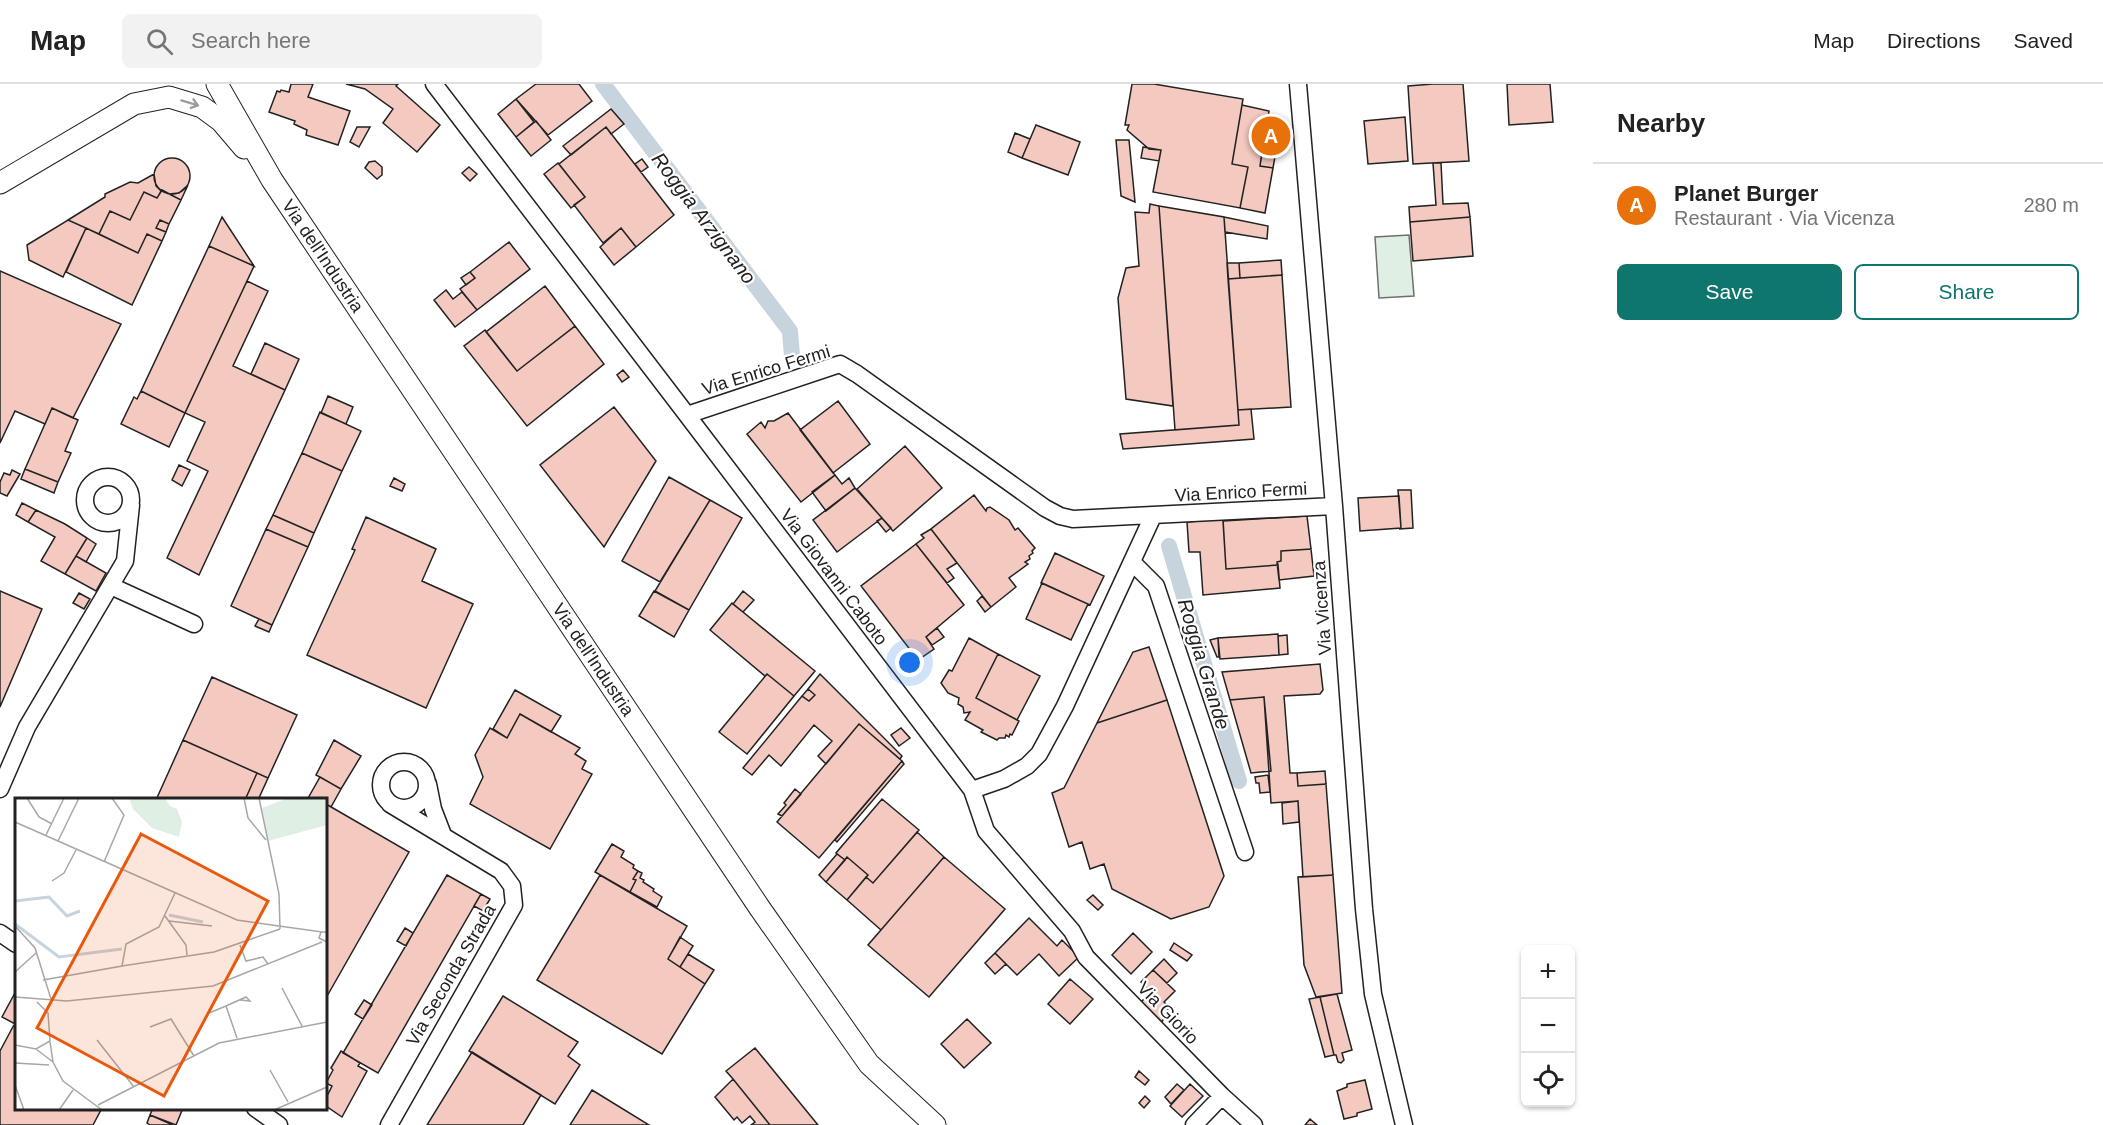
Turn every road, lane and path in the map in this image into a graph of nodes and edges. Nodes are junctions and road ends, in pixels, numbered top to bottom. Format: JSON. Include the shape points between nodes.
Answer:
{"nodes":[{"id":1,"x":146,"y":84,"type":"edge"},
{"id":2,"x":218,"y":84,"type":"edge"},
{"id":3,"x":231,"y":84,"type":"edge"},
{"id":4,"x":434,"y":84,"type":"edge"},
{"id":5,"x":1298,"y":84,"type":"edge"},
{"id":6,"x":134,"y":104,"type":"junction"},
{"id":7,"x":233,"y":110,"type":"junction"},
{"id":8,"x":272,"y":180,"type":"junction"},
{"id":9,"x":0,"y":183,"type":"edge"},
{"id":10,"x":687,"y":415,"type":"junction"},
{"id":11,"x":131,"y":505,"type":"junction"},
{"id":12,"x":1334,"y":506,"type":"junction"},
{"id":13,"x":1153,"y":516,"type":"junction"},
{"id":14,"x":94,"y":519,"type":"junction"},
{"id":15,"x":125,"y":561,"type":"junction"},
{"id":16,"x":1132,"y":562,"type":"junction"},
{"id":17,"x":111,"y":586,"type":"junction"},
{"id":18,"x":194,"y":624,"type":"dead end"},
{"id":19,"x":428,"y":782,"type":"junction"},
{"id":20,"x":0,"y":789,"type":"edge"},
{"id":21,"x":972,"y":790,"type":"junction"},
{"id":22,"x":390,"y":804,"type":"junction"},
{"id":23,"x":443,"y":835,"type":"junction"},
{"id":24,"x":1245,"y":852,"type":"dead end"},
{"id":25,"x":0,"y":933,"type":"edge"},
{"id":26,"x":15,"y":943,"type":"edge"},
{"id":27,"x":1086,"y":957,"type":"joint"},
{"id":28,"x":1222,"y":1096,"type":"junction"},
{"id":29,"x":258,"y":1110,"type":"edge"},
{"id":30,"x":279,"y":1125,"type":"edge"},
{"id":31,"x":389,"y":1125,"type":"edge"},
{"id":32,"x":935,"y":1125,"type":"edge"},
{"id":33,"x":1194,"y":1125,"type":"edge"},
{"id":34,"x":1254,"y":1125,"type":"edge"},
{"id":35,"x":1404,"y":1125,"type":"edge"}],
"edges":[{"from":1,"to":6,"type":"main road","name":"Via dell'Industria"},
{"from":2,"to":7,"type":"main road","name":"Via dell'Industria"},
{"from":3,"to":7,"type":"street"},
{"from":4,"to":10,"type":"street","name":"Via Enrico Fermi"},
{"from":5,"to":12,"type":"street","name":"Via Vicenza"},
{"from":6,"to":8,"type":"main road","name":"Via dell'Industria","one_way":true,"via":[[169,97],[202,107],[221,121]]},
{"from":6,"to":9,"type":"main road","name":"Via dell'Industria"},
{"from":7,"to":8,"type":"main road","name":"Via dell'Industria"},
{"from":8,"to":32,"type":"main road","name":"Via dell'Industria","via":[[752,897],[869,1064]]},
{"from":10,"to":13,"type":"street","name":"Via Enrico Fermi","via":[[840,364],[1060,516]]},
{"from":10,"to":21,"type":"street","name":"Via Giovanni Caboto"},
{"from":11,"to":14,"type":"street","via":[[128,513],[115,522]]},
{"from":11,"to":14,"type":"street","via":[[124,483],[102,477],[86,492],[85,507]]},
{"from":11,"to":15,"type":"street"},
{"from":12,"to":13,"type":"street","name":"Via Enrico Fermi"},
{"from":12,"to":35,"type":"street","name":"Via Vicenza","via":[[1372,984]]},
{"from":13,"to":16,"type":"street"},
{"from":14,"to":15,"type":"street","via":[[115,536]]},
{"from":15,"to":17,"type":"street"},
{"from":16,"to":21,"type":"street","via":[[1039,754],[1004,779]]},
{"from":16,"to":24,"type":"street","via":[[1156,586]]},
{"from":17,"to":18,"type":"street"},
{"from":17,"to":20,"type":"street","via":[[27,727]]},
{"from":19,"to":22,"type":"street","via":[[419,804],[404,808]]},
{"from":19,"to":22,"type":"street","via":[[414,764],[391,765],[381,784]]},
{"from":19,"to":23,"type":"street"},
{"from":21,"to":27,"type":"street","name":"Via Giovanni Caboto","via":[[986,831],[1072,931]]},
{"from":22,"to":23,"type":"street","name":"Via Seconda Strada"},
{"from":23,"to":31,"type":"street","name":"Via Seconda Strada","via":[[501,871],[512,886],[514,905]]},
{"from":25,"to":26,"type":"street"},
{"from":27,"to":28,"type":"street","name":"Via Giorio"},
{"from":28,"to":33,"type":"street"},
{"from":28,"to":34,"type":"street","name":"Via Giorio"},
{"from":29,"to":30,"type":"street"}]}
